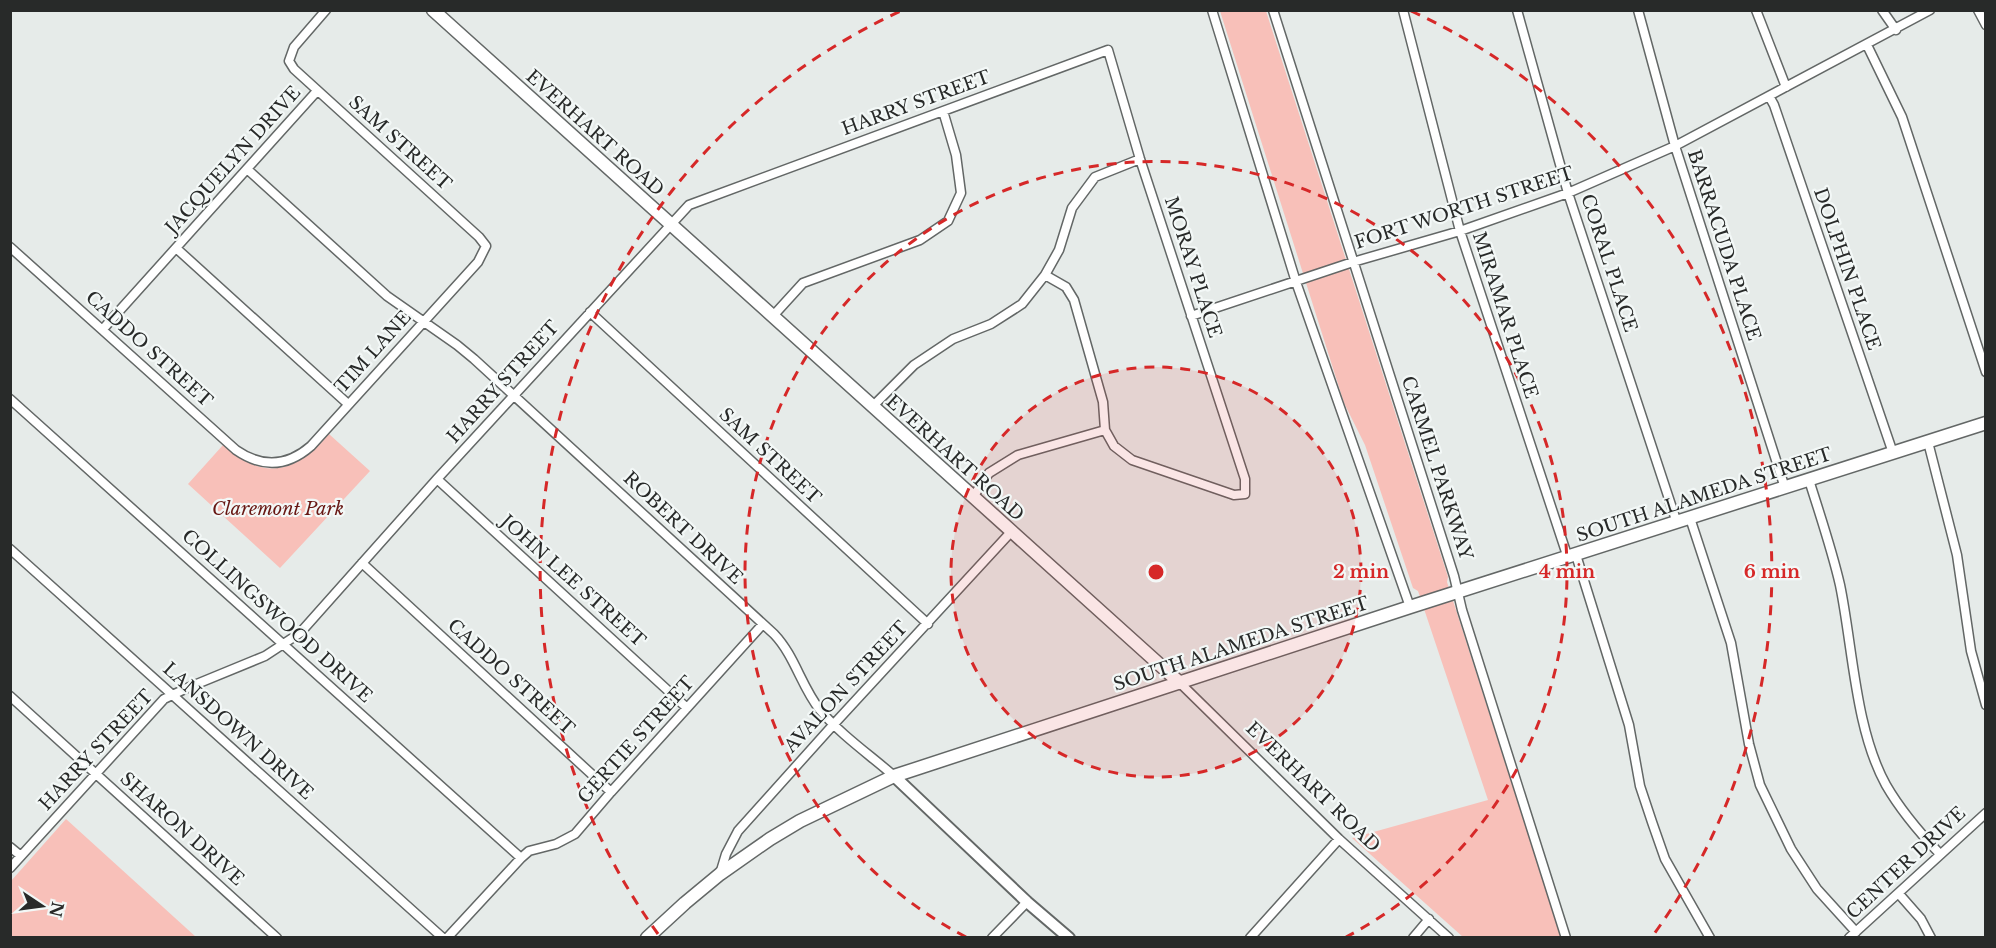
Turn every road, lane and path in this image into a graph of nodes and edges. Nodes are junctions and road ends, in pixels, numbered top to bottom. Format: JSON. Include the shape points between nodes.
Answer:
{"nodes":[{"id":1,"x":326,"y":10,"type":"edge"},
{"id":2,"x":433,"y":10,"type":"edge"},
{"id":3,"x":1212,"y":10,"type":"edge"},
{"id":4,"x":1273,"y":10,"type":"edge"},
{"id":5,"x":1403,"y":10,"type":"edge"},
{"id":6,"x":1517,"y":10,"type":"edge"},
{"id":7,"x":1638,"y":10,"type":"edge"},
{"id":8,"x":1756,"y":10,"type":"edge"},
{"id":9,"x":1882,"y":10,"type":"edge"},
{"id":10,"x":1930,"y":10,"type":"edge"},
{"id":11,"x":1978,"y":10,"type":"edge"},
{"id":12,"x":1986,"y":26,"type":"edge"},
{"id":13,"x":1896,"y":30,"type":"junction"},
{"id":14,"x":1867,"y":45,"type":"junction"},
{"id":15,"x":1108,"y":50,"type":"joint"},
{"id":16,"x":1786,"y":87,"type":"junction"},
{"id":17,"x":317,"y":91,"type":"junction"},
{"id":18,"x":1769,"y":96,"type":"junction"},
{"id":19,"x":943,"y":111,"type":"junction"},
{"id":20,"x":1675,"y":146,"type":"junction"},
{"id":21,"x":1140,"y":159,"type":"junction"},
{"id":22,"x":247,"y":169,"type":"junction"},
{"id":23,"x":1568,"y":193,"type":"junction"},
{"id":24,"x":670,"y":225,"type":"junction"},
{"id":25,"x":1460,"y":231,"type":"junction"},
{"id":26,"x":486,"y":246,"type":"joint"},
{"id":27,"x":10,"y":247,"type":"edge"},
{"id":28,"x":176,"y":248,"type":"junction"},
{"id":29,"x":1353,"y":262,"type":"junction"},
{"id":30,"x":1045,"y":275,"type":"junction"},
{"id":31,"x":1296,"y":282,"type":"junction"},
{"id":32,"x":590,"y":312,"type":"junction"},
{"id":33,"x":1191,"y":316,"type":"junction"},
{"id":34,"x":772,"y":317,"type":"junction"},
{"id":35,"x":423,"y":321,"type":"junction"},
{"id":36,"x":103,"y":329,"type":"junction"},
{"id":37,"x":1986,"y":372,"type":"edge"},
{"id":38,"x":514,"y":395,"type":"junction"},
{"id":39,"x":10,"y":399,"type":"edge"},
{"id":40,"x":348,"y":404,"type":"junction"},
{"id":41,"x":872,"y":407,"type":"junction"},
{"id":42,"x":1986,"y":423,"type":"edge"},
{"id":43,"x":1105,"y":430,"type":"junction"},
{"id":44,"x":1928,"y":442,"type":"junction"},
{"id":45,"x":1893,"y":453,"type":"junction"},
{"id":46,"x":272,"y":463,"type":"joint"},
{"id":47,"x":437,"y":479,"type":"junction"},
{"id":48,"x":1809,"y":480,"type":"junction"},
{"id":49,"x":1785,"y":488,"type":"junction"},
{"id":50,"x":973,"y":497,"type":"junction"},
{"id":51,"x":1690,"y":518,"type":"junction"},
{"id":52,"x":1677,"y":523,"type":"junction"},
{"id":53,"x":1011,"y":532,"type":"junction"},
{"id":54,"x":10,"y":549,"type":"edge"},
{"id":55,"x":1572,"y":556,"type":"junction"},
{"id":56,"x":362,"y":563,"type":"junction"},
{"id":57,"x":1458,"y":593,"type":"junction"},
{"id":58,"x":1410,"y":608,"type":"junction"},
{"id":59,"x":764,"y":624,"type":"junction"},
{"id":60,"x":928,"y":624,"type":"junction"},
{"id":61,"x":284,"y":645,"type":"junction"},
{"id":62,"x":1180,"y":683,"type":"junction"},
{"id":63,"x":173,"y":694,"type":"junction"},
{"id":64,"x":10,"y":696,"type":"edge"},
{"id":65,"x":1986,"y":705,"type":"edge"},
{"id":66,"x":687,"y":708,"type":"junction"},
{"id":67,"x":834,"y":724,"type":"junction"},
{"id":68,"x":96,"y":773,"type":"junction"},
{"id":69,"x":894,"y":776,"type":"junction"},
{"id":70,"x":611,"y":792,"type":"junction"},
{"id":71,"x":1986,"y":813,"type":"edge"},
{"id":72,"x":1339,"y":838,"type":"junction"},
{"id":73,"x":10,"y":847,"type":"edge"},
{"id":74,"x":1939,"y":853,"type":"junction"},
{"id":75,"x":21,"y":856,"type":"junction"},
{"id":76,"x":521,"y":858,"type":"junction"},
{"id":77,"x":10,"y":868,"type":"edge"},
{"id":78,"x":720,"y":874,"type":"junction"},
{"id":79,"x":1899,"y":894,"type":"junction"},
{"id":80,"x":1027,"y":902,"type":"junction"},
{"id":81,"x":1429,"y":919,"type":"junction"},
{"id":82,"x":1852,"y":935,"type":"edge"},
{"id":83,"x":277,"y":938,"type":"edge"},
{"id":84,"x":445,"y":938,"type":"edge"},
{"id":85,"x":647,"y":938,"type":"edge"},
{"id":86,"x":992,"y":938,"type":"edge"},
{"id":87,"x":1069,"y":938,"type":"edge"},
{"id":88,"x":1250,"y":938,"type":"edge"},
{"id":89,"x":1413,"y":938,"type":"edge"},
{"id":90,"x":1449,"y":938,"type":"edge"},
{"id":91,"x":1566,"y":938,"type":"edge"},
{"id":92,"x":1710,"y":938,"type":"edge"},
{"id":93,"x":1931,"y":938,"type":"edge"}],
"edges":[{"from":1,"to":17,"type":"street","name":"JACQUELYN DRIVE","via":[[294,48],[289,61]]},
{"from":2,"to":24,"type":"main road","name":"EVERHART ROAD"},
{"from":3,"to":31,"type":"street"},
{"from":4,"to":29,"type":"street","name":"CARMEL PARKWAY"},
{"from":5,"to":25,"type":"street","name":"MIRAMAR PLACE"},
{"from":6,"to":23,"type":"street","name":"CORAL PLACE"},
{"from":7,"to":20,"type":"street","name":"BARRACUDA PLACE"},
{"from":8,"to":16,"type":"street"},
{"from":9,"to":13,"type":"street"},
{"from":10,"to":13,"type":"street","name":"FORT WORTH STREET"},
{"from":11,"to":12,"type":"street"},
{"from":13,"to":14,"type":"street","name":"FORT WORTH STREET"},
{"from":14,"to":16,"type":"street","name":"FORT WORTH STREET"},
{"from":14,"to":37,"type":"street","via":[[1902,117]]},
{"from":15,"to":19,"type":"street","name":"HARRY STREET"},
{"from":15,"to":21,"type":"street","name":"MORAY PLACE"},
{"from":16,"to":18,"type":"street","name":"FORT WORTH STREET"},
{"from":17,"to":22,"type":"street","name":"JACQUELYN DRIVE"},
{"from":17,"to":26,"type":"street","name":"SAM STREET"},
{"from":18,"to":20,"type":"street","name":"FORT WORTH STREET"},
{"from":18,"to":45,"type":"street","name":"DOLPHIN PLACE"},
{"from":19,"to":24,"type":"street","name":"HARRY STREET","via":[[689,205]]},
{"from":19,"to":34,"type":"street","via":[[956,155],[961,193],[948,221],[920,240],[803,283]]},
{"from":20,"to":23,"type":"street","name":"FORT WORTH STREET"},
{"from":20,"to":49,"type":"street","name":"BARRACUDA PLACE"},
{"from":21,"to":30,"type":"street","via":[[1095,177],[1072,207],[1059,250]]},
{"from":21,"to":33,"type":"street","name":"MORAY PLACE"},
{"from":22,"to":28,"type":"street","name":"JACQUELYN DRIVE"},
{"from":22,"to":35,"type":"street","name":"ROBERT DRIVE","via":[[387,296]]},
{"from":23,"to":25,"type":"street","name":"FORT WORTH STREET"},
{"from":23,"to":52,"type":"street","name":"CORAL PLACE"},
{"from":24,"to":32,"type":"street","name":"HARRY STREET"},
{"from":24,"to":34,"type":"main road","name":"EVERHART ROAD"},
{"from":25,"to":29,"type":"street","name":"FORT WORTH STREET"},
{"from":25,"to":55,"type":"street","name":"MIRAMAR PLACE"},
{"from":26,"to":35,"type":"street","name":"TIM LANE","via":[[478,262]]},
{"from":27,"to":36,"type":"street","name":"CADDO STREET"},
{"from":28,"to":36,"type":"street","name":"JACQUELYN DRIVE"},
{"from":28,"to":40,"type":"street"},
{"from":29,"to":31,"type":"street","name":"FORT WORTH STREET"},
{"from":29,"to":57,"type":"street","name":"CARMEL PARKWAY"},
{"from":30,"to":41,"type":"street","via":[[1022,304],[991,324],[953,339],[914,365]]},
{"from":30,"to":43,"type":"street","via":[[1066,287],[1074,300],[1103,402]]},
{"from":31,"to":33,"type":"street","name":"FORT WORTH STREET"},
{"from":31,"to":58,"type":"street"},
{"from":32,"to":38,"type":"street","name":"HARRY STREET"},
{"from":32,"to":60,"type":"street","name":"SAM STREET"},
{"from":33,"to":43,"type":"street","name":"MORAY PLACE","via":[[1245,479],[1245,494],[1234,495],[1132,460],[1114,446]]},
{"from":34,"to":41,"type":"main road","name":"EVERHART ROAD"},
{"from":35,"to":38,"type":"street","name":"ROBERT DRIVE","via":[[466,352]]},
{"from":35,"to":40,"type":"street","name":"TIM LANE"},
{"from":36,"to":46,"type":"street","name":"CADDO STREET","via":[[236,450],[251,459]]},
{"from":38,"to":47,"type":"street","name":"HARRY STREET"},
{"from":38,"to":59,"type":"street","name":"ROBERT DRIVE"},
{"from":39,"to":61,"type":"street","name":"COLLINGSWOOD DRIVE"},
{"from":40,"to":46,"type":"street","name":"TIM LANE","via":[[299,456]]},
{"from":41,"to":50,"type":"main road","name":"EVERHART ROAD"},
{"from":42,"to":44,"type":"main road","name":"SOUTH ALAMEDA STREET"},
{"from":43,"to":50,"type":"street","via":[[1018,455],[989,473]]},
{"from":44,"to":45,"type":"main road","name":"SOUTH ALAMEDA STREET"},
{"from":44,"to":65,"type":"street","via":[[1957,555],[1971,651]]},
{"from":45,"to":48,"type":"main road","name":"SOUTH ALAMEDA STREET"},
{"from":47,"to":56,"type":"street","name":"HARRY STREET"},
{"from":47,"to":66,"type":"street","name":"JOHN LEE STREET"},
{"from":48,"to":49,"type":"main road","name":"SOUTH ALAMEDA STREET"},
{"from":48,"to":74,"type":"street","via":[[1840,584],[1870,746],[1886,784],[1912,825]]},
{"from":49,"to":51,"type":"main road","name":"SOUTH ALAMEDA STREET"},
{"from":50,"to":53,"type":"main road","name":"EVERHART ROAD"},
{"from":51,"to":52,"type":"main road","name":"SOUTH ALAMEDA STREET"},
{"from":51,"to":82,"type":"street","via":[[1731,643],[1749,744],[1761,785],[1791,849]]},
{"from":52,"to":55,"type":"main road","name":"SOUTH ALAMEDA STREET"},
{"from":53,"to":60,"type":"street","name":"AVALON STREET"},
{"from":53,"to":62,"type":"main road","name":"EVERHART ROAD"},
{"from":54,"to":63,"type":"street","name":"LANSDOWN DRIVE"},
{"from":55,"to":57,"type":"main road","name":"SOUTH ALAMEDA STREET"},
{"from":55,"to":92,"type":"street","name":"MIRAMAR PLACE","via":[[1629,725],[1640,786],[1665,860]]},
{"from":56,"to":61,"type":"street","name":"HARRY STREET","via":[[300,633]]},
{"from":56,"to":70,"type":"street","name":"CADDO STREET"},
{"from":57,"to":58,"type":"main road","name":"SOUTH ALAMEDA STREET"},
{"from":57,"to":91,"type":"street","name":"CARMEL PARKWAY"},
{"from":58,"to":62,"type":"main road","name":"SOUTH ALAMEDA STREET"},
{"from":59,"to":66,"type":"street","name":"GERTIE STREET"},
{"from":59,"to":67,"type":"street","name":"ROBERT DRIVE","via":[[784,645],[806,689]]},
{"from":60,"to":67,"type":"street","name":"AVALON STREET"},
{"from":61,"to":63,"type":"street","name":"HARRY STREET"},
{"from":61,"to":76,"type":"street","name":"COLLINGSWOOD DRIVE"},
{"from":62,"to":69,"type":"main road","name":"SOUTH ALAMEDA STREET"},
{"from":62,"to":72,"type":"street","name":"EVERHART ROAD"},
{"from":63,"to":68,"type":"street","name":"HARRY STREET","via":[[155,708]]},
{"from":63,"to":84,"type":"street","name":"LANSDOWN DRIVE"},
{"from":64,"to":68,"type":"street","name":"SHARON DRIVE"},
{"from":66,"to":70,"type":"street","name":"GERTIE STREET"},
{"from":67,"to":69,"type":"street","name":"ROBERT DRIVE"},
{"from":67,"to":78,"type":"street","name":"AVALON STREET","via":[[738,831]]},
{"from":68,"to":75,"type":"street","name":"HARRY STREET"},
{"from":68,"to":83,"type":"street","name":"SHARON DRIVE"},
{"from":69,"to":78,"type":"main road","name":"SOUTH ALAMEDA STREET","via":[[800,821]]},
{"from":69,"to":80,"type":"street","name":"ROBERT DRIVE"},
{"from":70,"to":76,"type":"street","name":"GERTIE STREET","via":[[575,834],[529,851]]},
{"from":71,"to":74,"type":"street","name":"CENTER DRIVE"},
{"from":72,"to":81,"type":"street","name":"EVERHART ROAD"},
{"from":72,"to":88,"type":"street"},
{"from":73,"to":75,"type":"street"},
{"from":74,"to":79,"type":"street","name":"CENTER DRIVE"},
{"from":75,"to":77,"type":"street","name":"HARRY STREET"},
{"from":76,"to":84,"type":"street"},
{"from":78,"to":85,"type":"main road","name":"SOUTH ALAMEDA STREET"},
{"from":79,"to":82,"type":"street","name":"CENTER DRIVE"},
{"from":79,"to":93,"type":"street","via":[[1921,919]]},
{"from":80,"to":86,"type":"street"},
{"from":80,"to":87,"type":"street","name":"ROBERT DRIVE"},
{"from":81,"to":89,"type":"street"},
{"from":81,"to":90,"type":"street","name":"EVERHART ROAD"}]}
